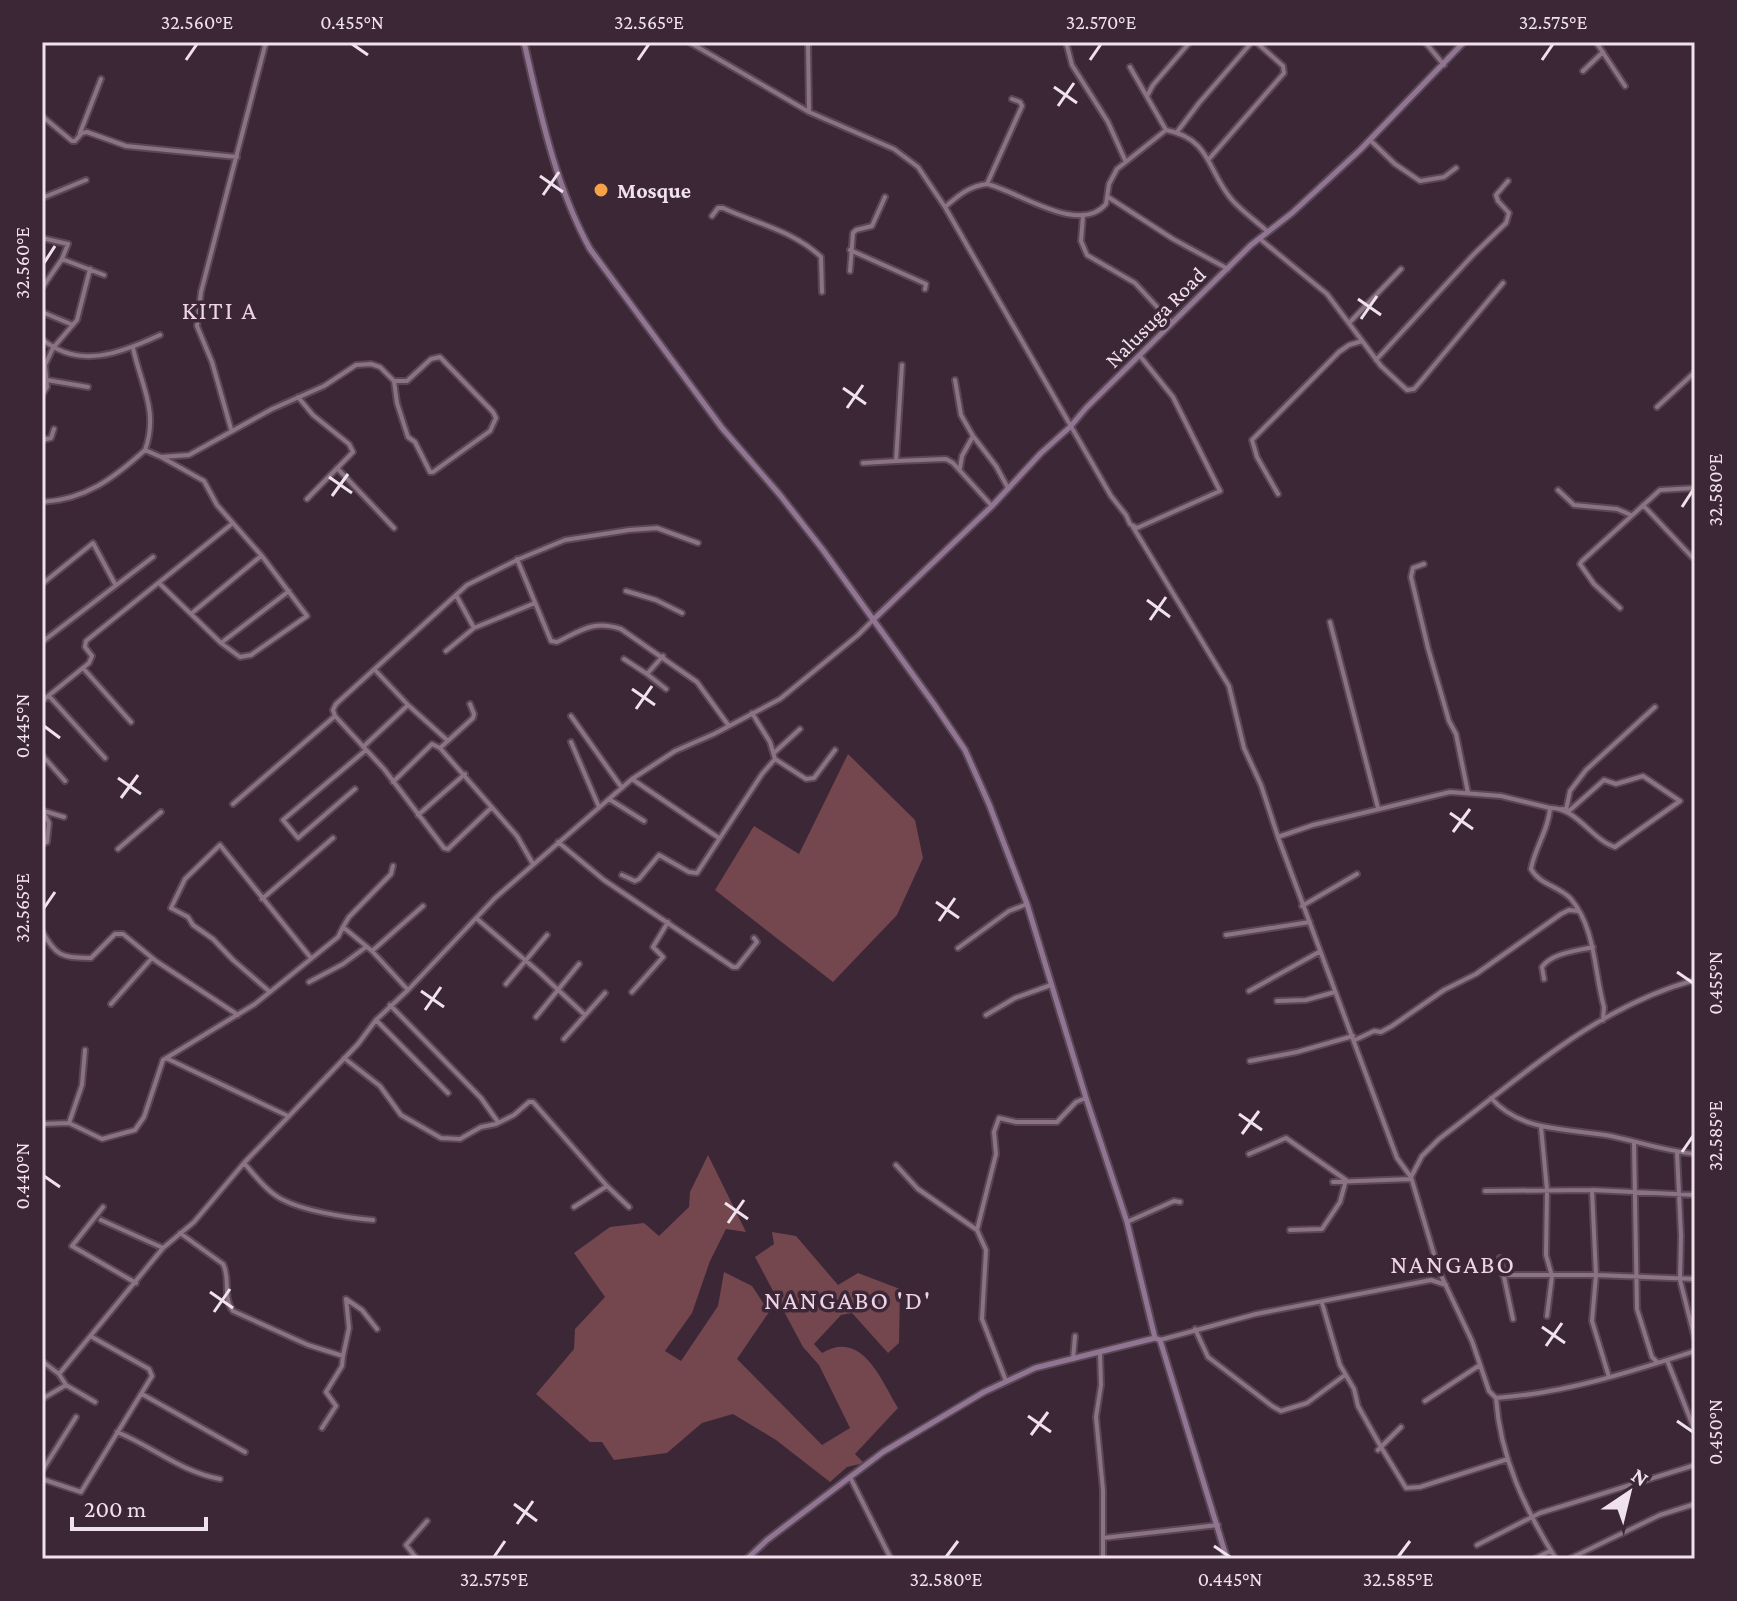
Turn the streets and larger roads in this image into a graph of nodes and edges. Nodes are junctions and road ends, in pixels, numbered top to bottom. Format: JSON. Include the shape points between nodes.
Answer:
{"nodes":[{"id":1,"x":266,"y":42,"type":"edge"},
{"id":2,"x":524,"y":42,"type":"edge"},
{"id":3,"x":689,"y":42,"type":"edge"},
{"id":4,"x":808,"y":42,"type":"edge"},
{"id":5,"x":1066,"y":42,"type":"edge"},
{"id":6,"x":1190,"y":42,"type":"edge"},
{"id":7,"x":1254,"y":42,"type":"edge"},
{"id":8,"x":1425,"y":42,"type":"edge"},
{"id":9,"x":1464,"y":42,"type":"edge"},
{"id":10,"x":1596,"y":42,"type":"edge"},
{"id":11,"x":1603,"y":52,"type":"junction"},
{"id":12,"x":1444,"y":65,"type":"junction"},
{"id":13,"x":1130,"y":67,"type":"dead end"},
{"id":14,"x":1583,"y":71,"type":"dead end"},
{"id":15,"x":101,"y":79,"type":"dead end"},
{"id":16,"x":1625,"y":86,"type":"dead end"},
{"id":17,"x":1146,"y":96,"type":"junction"},
{"id":18,"x":1012,"y":99,"type":"dead end"},
{"id":19,"x":809,"y":112,"type":"junction"},
{"id":20,"x":42,"y":116,"type":"edge"},
{"id":21,"x":1166,"y":130,"type":"junction"},
{"id":22,"x":1177,"y":132,"type":"junction"},
{"id":23,"x":80,"y":135,"type":"junction"},
{"id":24,"x":1370,"y":140,"type":"junction"},
{"id":25,"x":237,"y":157,"type":"junction"},
{"id":26,"x":1209,"y":159,"type":"junction"},
{"id":27,"x":1125,"y":161,"type":"junction"},
{"id":28,"x":1456,"y":168,"type":"dead end"},
{"id":29,"x":86,"y":180,"type":"dead end"},
{"id":30,"x":1508,"y":181,"type":"dead end"},
{"id":31,"x":987,"y":184,"type":"junction"},
{"id":32,"x":885,"y":197,"type":"dead end"},
{"id":33,"x":1108,"y":197,"type":"junction"},
{"id":34,"x":42,"y":198,"type":"edge"},
{"id":35,"x":945,"y":207,"type":"junction"},
{"id":36,"x":712,"y":216,"type":"dead end"},
{"id":37,"x":1083,"y":216,"type":"junction"},
{"id":38,"x":1267,"y":231,"type":"junction"},
{"id":39,"x":42,"y":238,"type":"edge"},
{"id":40,"x":1259,"y":238,"type":"junction"},
{"id":41,"x":850,"y":250,"type":"junction"},
{"id":42,"x":62,"y":259,"type":"junction"},
{"id":43,"x":90,"y":269,"type":"junction"},
{"id":44,"x":1228,"y":269,"type":"junction"},
{"id":45,"x":1401,"y":269,"type":"dead end"},
{"id":46,"x":850,"y":271,"type":"dead end"},
{"id":47,"x":104,"y":275,"type":"dead end"},
{"id":48,"x":1503,"y":283,"type":"dead end"},
{"id":49,"x":42,"y":288,"type":"edge"},
{"id":50,"x":925,"y":289,"type":"dead end"},
{"id":51,"x":822,"y":292,"type":"dead end"},
{"id":52,"x":42,"y":312,"type":"edge"},
{"id":53,"x":1172,"y":323,"type":"junction"},
{"id":54,"x":1350,"y":323,"type":"junction"},
{"id":55,"x":73,"y":325,"type":"junction"},
{"id":56,"x":160,"y":335,"type":"dead end"},
{"id":57,"x":42,"y":339,"type":"edge"},
{"id":58,"x":1362,"y":341,"type":"junction"},
{"id":59,"x":53,"y":348,"type":"junction"},
{"id":60,"x":133,"y":348,"type":"junction"},
{"id":61,"x":1140,"y":356,"type":"junction"},
{"id":62,"x":1376,"y":360,"type":"junction"},
{"id":63,"x":902,"y":365,"type":"dead end"},
{"id":64,"x":1695,"y":372,"type":"edge"},
{"id":65,"x":47,"y":380,"type":"junction"},
{"id":66,"x":955,"y":380,"type":"dead end"},
{"id":67,"x":394,"y":381,"type":"junction"},
{"id":68,"x":88,"y":387,"type":"dead end"},
{"id":69,"x":42,"y":395,"type":"edge"},
{"id":70,"x":298,"y":397,"type":"junction"},
{"id":71,"x":1657,"y":407,"type":"dead end"},
{"id":72,"x":1070,"y":427,"type":"junction"},
{"id":73,"x":54,"y":429,"type":"dead end"},
{"id":74,"x":231,"y":430,"type":"junction"},
{"id":75,"x":973,"y":436,"type":"junction"},
{"id":76,"x":42,"y":440,"type":"edge"},
{"id":77,"x":145,"y":450,"type":"junction"},
{"id":78,"x":161,"y":457,"type":"junction"},
{"id":79,"x":896,"y":461,"type":"junction"},
{"id":80,"x":863,"y":463,"type":"dead end"},
{"id":81,"x":337,"y":468,"type":"junction"},
{"id":82,"x":960,"y":468,"type":"junction"},
{"id":83,"x":1008,"y":488,"type":"junction"},
{"id":84,"x":1695,"y":488,"type":"edge"},
{"id":85,"x":1558,"y":490,"type":"dead end"},
{"id":86,"x":1278,"y":494,"type":"dead end"},
{"id":87,"x":307,"y":499,"type":"dead end"},
{"id":88,"x":42,"y":502,"type":"edge"},
{"id":89,"x":1643,"y":505,"type":"junction"},
{"id":90,"x":992,"y":506,"type":"junction"},
{"id":91,"x":1631,"y":515,"type":"junction"},
{"id":92,"x":233,"y":522,"type":"junction"},
{"id":93,"x":1133,"y":527,"type":"junction"},
{"id":94,"x":394,"y":528,"type":"dead end"},
{"id":95,"x":698,"y":543,"type":"dead end"},
{"id":96,"x":262,"y":556,"type":"junction"},
{"id":97,"x":153,"y":557,"type":"dead end"},
{"id":98,"x":1692,"y":557,"type":"dead end"},
{"id":99,"x":519,"y":559,"type":"junction"},
{"id":100,"x":510,"y":560,"type":"dead end"},
{"id":101,"x":1424,"y":564,"type":"dead end"},
{"id":102,"x":159,"y":583,"type":"junction"},
{"id":103,"x":42,"y":584,"type":"edge"},
{"id":104,"x":115,"y":584,"type":"junction"},
{"id":105,"x":289,"y":591,"type":"junction"},
{"id":106,"x":626,"y":591,"type":"dead end"},
{"id":107,"x":455,"y":595,"type":"junction"},
{"id":108,"x":535,"y":603,"type":"junction"},
{"id":109,"x":1620,"y":608,"type":"dead end"},
{"id":110,"x":192,"y":613,"type":"junction"},
{"id":111,"x":682,"y":613,"type":"dead end"},
{"id":112,"x":873,"y":620,"type":"junction"},
{"id":113,"x":1330,"y":622,"type":"dead end"},
{"id":114,"x":474,"y":628,"type":"junction"},
{"id":115,"x":42,"y":642,"type":"edge"},
{"id":116,"x":221,"y":643,"type":"junction"},
{"id":117,"x":446,"y":651,"type":"dead end"},
{"id":118,"x":663,"y":656,"type":"junction"},
{"id":119,"x":624,"y":659,"type":"dead end"},
{"id":120,"x":83,"y":668,"type":"junction"},
{"id":121,"x":375,"y":670,"type":"junction"},
{"id":122,"x":647,"y":674,"type":"junction"},
{"id":123,"x":666,"y":689,"type":"dead end"},
{"id":124,"x":49,"y":696,"type":"junction"},
{"id":125,"x":42,"y":701,"type":"edge"},
{"id":126,"x":470,"y":704,"type":"dead end"},
{"id":127,"x":408,"y":705,"type":"junction"},
{"id":128,"x":1655,"y":707,"type":"dead end"},
{"id":129,"x":752,"y":713,"type":"junction"},
{"id":130,"x":335,"y":716,"type":"junction"},
{"id":131,"x":571,"y":716,"type":"dead end"},
{"id":132,"x":131,"y":722,"type":"dead end"},
{"id":133,"x":729,"y":726,"type":"junction"},
{"id":134,"x":800,"y":729,"type":"dead end"},
{"id":135,"x":447,"y":740,"type":"junction"},
{"id":136,"x":571,"y":742,"type":"dead end"},
{"id":137,"x":365,"y":748,"type":"junction"},
{"id":138,"x":440,"y":748,"type":"junction"},
{"id":139,"x":835,"y":750,"type":"dead end"},
{"id":140,"x":775,"y":752,"type":"junction"},
{"id":141,"x":42,"y":755,"type":"edge"},
{"id":142,"x":105,"y":758,"type":"dead end"},
{"id":143,"x":775,"y":759,"type":"junction"},
{"id":144,"x":465,"y":774,"type":"junction"},
{"id":145,"x":632,"y":779,"type":"junction"},
{"id":146,"x":65,"y":781,"type":"dead end"},
{"id":147,"x":393,"y":782,"type":"junction"},
{"id":148,"x":622,"y":788,"type":"junction"},
{"id":149,"x":355,"y":789,"type":"dead end"},
{"id":150,"x":1469,"y":794,"type":"junction"},
{"id":151,"x":609,"y":799,"type":"junction"},
{"id":152,"x":233,"y":804,"type":"dead end"},
{"id":153,"x":599,"y":807,"type":"junction"},
{"id":154,"x":491,"y":808,"type":"junction"},
{"id":155,"x":1378,"y":808,"type":"junction"},
{"id":156,"x":1550,"y":808,"type":"junction"},
{"id":157,"x":42,"y":810,"type":"edge"},
{"id":158,"x":1564,"y":810,"type":"junction"},
{"id":159,"x":161,"y":812,"type":"dead end"},
{"id":160,"x":418,"y":815,"type":"junction"},
{"id":161,"x":64,"y":817,"type":"dead end"},
{"id":162,"x":644,"y":821,"type":"dead end"},
{"id":163,"x":1278,"y":837,"type":"junction"},
{"id":164,"x":333,"y":838,"type":"dead end"},
{"id":165,"x":720,"y":839,"type":"junction"},
{"id":166,"x":558,"y":842,"type":"junction"},
{"id":167,"x":42,"y":844,"type":"edge"},
{"id":168,"x":118,"y":849,"type":"dead end"},
{"id":169,"x":534,"y":865,"type":"junction"},
{"id":170,"x":393,"y":866,"type":"dead end"},
{"id":171,"x":1357,"y":874,"type":"dead end"},
{"id":172,"x":622,"y":875,"type":"dead end"},
{"id":173,"x":262,"y":899,"type":"junction"},
{"id":174,"x":1027,"y":904,"type":"junction"},
{"id":175,"x":423,"y":906,"type":"dead end"},
{"id":176,"x":1302,"y":906,"type":"junction"},
{"id":177,"x":1578,"y":911,"type":"junction"},
{"id":178,"x":476,"y":918,"type":"junction"},
{"id":179,"x":668,"y":922,"type":"junction"},
{"id":180,"x":1310,"y":922,"type":"junction"},
{"id":181,"x":343,"y":927,"type":"junction"},
{"id":182,"x":42,"y":931,"type":"edge"},
{"id":183,"x":547,"y":935,"type":"dead end"},
{"id":184,"x":1226,"y":935,"type":"dead end"},
{"id":185,"x":758,"y":942,"type":"dead end"},
{"id":186,"x":366,"y":947,"type":"junction"},
{"id":187,"x":1593,"y":947,"type":"junction"},
{"id":188,"x":958,"y":948,"type":"dead end"},
{"id":189,"x":372,"y":951,"type":"junction"},
{"id":190,"x":1319,"y":952,"type":"junction"},
{"id":191,"x":152,"y":958,"type":"junction"},
{"id":192,"x":311,"y":958,"type":"junction"},
{"id":193,"x":526,"y":961,"type":"junction"},
{"id":194,"x":579,"y":964,"type":"dead end"},
{"id":195,"x":1544,"y":979,"type":"dead end"},
{"id":196,"x":1695,"y":980,"type":"edge"},
{"id":197,"x":309,"y":982,"type":"dead end"},
{"id":198,"x":506,"y":984,"type":"dead end"},
{"id":199,"x":1051,"y":985,"type":"junction"},
{"id":200,"x":558,"y":989,"type":"junction"},
{"id":201,"x":408,"y":990,"type":"junction"},
{"id":202,"x":1249,"y":991,"type":"dead end"},
{"id":203,"x":632,"y":992,"type":"dead end"},
{"id":204,"x":1335,"y":992,"type":"junction"},
{"id":205,"x":270,"y":993,"type":"junction"},
{"id":206,"x":605,"y":993,"type":"dead end"},
{"id":207,"x":1277,"y":1001,"type":"dead end"},
{"id":208,"x":111,"y":1004,"type":"dead end"},
{"id":209,"x":390,"y":1005,"type":"junction"},
{"id":210,"x":238,"y":1015,"type":"junction"},
{"id":211,"x":585,"y":1015,"type":"junction"},
{"id":212,"x":986,"y":1015,"type":"dead end"},
{"id":213,"x":536,"y":1017,"type":"dead end"},
{"id":214,"x":376,"y":1020,"type":"junction"},
{"id":215,"x":1603,"y":1020,"type":"junction"},
{"id":216,"x":1354,"y":1038,"type":"junction"},
{"id":217,"x":564,"y":1039,"type":"dead end"},
{"id":218,"x":85,"y":1050,"type":"dead end"},
{"id":219,"x":166,"y":1058,"type":"junction"},
{"id":220,"x":344,"y":1058,"type":"junction"},
{"id":221,"x":1250,"y":1061,"type":"dead end"},
{"id":222,"x":448,"y":1093,"type":"dead end"},
{"id":223,"x":1086,"y":1098,"type":"junction"},
{"id":224,"x":1491,"y":1098,"type":"junction"},
{"id":225,"x":288,"y":1116,"type":"junction"},
{"id":226,"x":498,"y":1122,"type":"junction"},
{"id":227,"x":69,"y":1123,"type":"junction"},
{"id":228,"x":42,"y":1124,"type":"edge"},
{"id":229,"x":1541,"y":1127,"type":"junction"},
{"id":230,"x":1634,"y":1143,"type":"junction"},
{"id":231,"x":1677,"y":1152,"type":"junction"},
{"id":232,"x":1249,"y":1154,"type":"dead end"},
{"id":233,"x":1695,"y":1154,"type":"edge"},
{"id":234,"x":244,"y":1163,"type":"junction"},
{"id":235,"x":896,"y":1165,"type":"dead end"},
{"id":236,"x":1411,"y":1178,"type":"junction"},
{"id":237,"x":1346,"y":1180,"type":"junction"},
{"id":238,"x":1333,"y":1182,"type":"dead end"},
{"id":239,"x":607,"y":1186,"type":"junction"},
{"id":240,"x":1547,"y":1190,"type":"junction"},
{"id":241,"x":1592,"y":1190,"type":"junction"},
{"id":242,"x":1485,"y":1191,"type":"dead end"},
{"id":243,"x":1636,"y":1193,"type":"junction"},
{"id":244,"x":1678,"y":1194,"type":"junction"},
{"id":245,"x":1695,"y":1195,"type":"edge"},
{"id":246,"x":1180,"y":1202,"type":"dead end"},
{"id":247,"x":103,"y":1207,"type":"dead end"},
{"id":248,"x":574,"y":1207,"type":"dead end"},
{"id":249,"x":629,"y":1207,"type":"dead end"},
{"id":250,"x":101,"y":1220,"type":"dead end"},
{"id":251,"x":373,"y":1220,"type":"dead end"},
{"id":252,"x":1127,"y":1222,"type":"junction"},
{"id":253,"x":977,"y":1230,"type":"junction"},
{"id":254,"x":1290,"y":1230,"type":"dead end"},
{"id":255,"x":180,"y":1233,"type":"junction"},
{"id":256,"x":163,"y":1248,"type":"junction"},
{"id":257,"x":1500,"y":1258,"type":"dead end"},
{"id":258,"x":1439,"y":1271,"type":"junction"},
{"id":259,"x":1503,"y":1275,"type":"junction"},
{"id":260,"x":1596,"y":1275,"type":"junction"},
{"id":261,"x":1552,"y":1276,"type":"junction"},
{"id":262,"x":1635,"y":1277,"type":"junction"},
{"id":263,"x":1695,"y":1279,"type":"edge"},
{"id":264,"x":1431,"y":1280,"type":"junction"},
{"id":265,"x":1680,"y":1280,"type":"junction"},
{"id":266,"x":136,"y":1283,"type":"junction"},
{"id":267,"x":1447,"y":1286,"type":"junction"},
{"id":268,"x":1322,"y":1303,"type":"junction"},
{"id":269,"x":1547,"y":1316,"type":"dead end"},
{"id":270,"x":1513,"y":1319,"type":"dead end"},
{"id":271,"x":377,"y":1329,"type":"dead end"},
{"id":272,"x":1195,"y":1329,"type":"junction"},
{"id":273,"x":1075,"y":1336,"type":"dead end"},
{"id":274,"x":92,"y":1337,"type":"junction"},
{"id":275,"x":1158,"y":1339,"type":"junction"},
{"id":276,"x":1695,"y":1339,"type":"edge"},
{"id":277,"x":1695,"y":1351,"type":"edge"},
{"id":278,"x":1100,"y":1353,"type":"junction"},
{"id":279,"x":343,"y":1356,"type":"junction"},
{"id":280,"x":1073,"y":1359,"type":"junction"},
{"id":281,"x":1667,"y":1360,"type":"junction"},
{"id":282,"x":42,"y":1361,"type":"edge"},
{"id":283,"x":1657,"y":1362,"type":"junction"},
{"id":284,"x":1481,"y":1364,"type":"junction"},
{"id":285,"x":59,"y":1374,"type":"junction"},
{"id":286,"x":1345,"y":1375,"type":"junction"},
{"id":287,"x":1610,"y":1378,"type":"junction"},
{"id":288,"x":1006,"y":1381,"type":"junction"},
{"id":289,"x":66,"y":1385,"type":"junction"},
{"id":290,"x":142,"y":1394,"type":"junction"},
{"id":291,"x":1496,"y":1398,"type":"junction"},
{"id":292,"x":42,"y":1399,"type":"edge"},
{"id":293,"x":1425,"y":1401,"type":"dead end"},
{"id":294,"x":95,"y":1402,"type":"dead end"},
{"id":295,"x":76,"y":1417,"type":"dead end"},
{"id":296,"x":1401,"y":1427,"type":"dead end"},
{"id":297,"x":322,"y":1428,"type":"dead end"},
{"id":298,"x":1695,"y":1431,"type":"edge"},
{"id":299,"x":117,"y":1432,"type":"junction"},
{"id":300,"x":1380,"y":1448,"type":"junction"},
{"id":301,"x":245,"y":1452,"type":"dead end"},
{"id":302,"x":1508,"y":1459,"type":"junction"},
{"id":303,"x":1695,"y":1465,"type":"edge"},
{"id":304,"x":42,"y":1471,"type":"edge"},
{"id":305,"x":850,"y":1477,"type":"junction"},
{"id":306,"x":42,"y":1479,"type":"edge"},
{"id":307,"x":220,"y":1479,"type":"dead end"},
{"id":308,"x":1695,"y":1504,"type":"edge"},
{"id":309,"x":1532,"y":1518,"type":"junction"},
{"id":310,"x":427,"y":1521,"type":"dead end"},
{"id":311,"x":1218,"y":1525,"type":"junction"},
{"id":312,"x":1103,"y":1538,"type":"junction"},
{"id":313,"x":1477,"y":1545,"type":"dead end"},
{"id":314,"x":1551,"y":1550,"type":"junction"},
{"id":315,"x":417,"y":1559,"type":"edge"},
{"id":316,"x":747,"y":1559,"type":"edge"},
{"id":317,"x":891,"y":1559,"type":"edge"},
{"id":318,"x":1103,"y":1559,"type":"edge"},
{"id":319,"x":1227,"y":1559,"type":"edge"},
{"id":320,"x":1534,"y":1559,"type":"edge"},
{"id":321,"x":1556,"y":1559,"type":"edge"},
{"id":322,"x":1569,"y":1559,"type":"edge"}],
"edges":[{"from":1,"to":25,"type":"street"},
{"from":2,"to":112,"type":"street","via":[[564,192],[590,249]]},
{"from":3,"to":19,"type":"street"},
{"from":4,"to":19,"type":"street"},
{"from":5,"to":27,"type":"street","via":[[1072,65]]},
{"from":6,"to":17,"type":"street"},
{"from":7,"to":22,"type":"street"},
{"from":7,"to":26,"type":"street","via":[[1283,66],[1284,73]]},
{"from":8,"to":12,"type":"street"},
{"from":9,"to":12,"type":"street","name":"Nalusuga Road"},
{"from":10,"to":11,"type":"street"},
{"from":11,"to":14,"type":"street"},
{"from":11,"to":16,"type":"street"},
{"from":12,"to":24,"type":"street","name":"Nalusuga Road"},
{"from":13,"to":17,"type":"street"},
{"from":15,"to":23,"type":"street"},
{"from":17,"to":21,"type":"street"},
{"from":18,"to":31,"type":"street","via":[[1022,106]]},
{"from":19,"to":35,"type":"street","via":[[894,149],[918,167]]},
{"from":20,"to":23,"type":"street","via":[[69,140]]},
{"from":21,"to":22,"type":"street"},
{"from":21,"to":27,"type":"street"},
{"from":22,"to":26,"type":"street"},
{"from":23,"to":25,"type":"street","via":[[87,132],[126,146]]},
{"from":24,"to":28,"type":"street","via":[[1420,181],[1444,177]]},
{"from":24,"to":38,"type":"street","name":"Nalusuga Road"},
{"from":25,"to":74,"type":"street","via":[[197,315]]},
{"from":26,"to":38,"type":"street","via":[[1234,202]]},
{"from":27,"to":33,"type":"street","via":[[1109,184]]},
{"from":29,"to":34,"type":"street"},
{"from":30,"to":62,"type":"street","via":[[1496,195],[1509,213],[1506,223]]},
{"from":31,"to":35,"type":"street","via":[[963,192]]},
{"from":31,"to":37,"type":"street"},
{"from":32,"to":41,"type":"street","via":[[872,226],[853,233]]},
{"from":33,"to":37,"type":"street","via":[[1101,209]]},
{"from":33,"to":44,"type":"street"},
{"from":35,"to":72,"type":"street"},
{"from":36,"to":51,"type":"street","via":[[723,208],[803,243],[821,257]]},
{"from":37,"to":53,"type":"street","via":[[1081,241],[1087,255],[1135,283]]},
{"from":38,"to":40,"type":"street","name":"Nalusuga Road"},
{"from":39,"to":42,"type":"street","via":[[68,244]]},
{"from":40,"to":44,"type":"street","name":"Nalusuga Road"},
{"from":40,"to":54,"type":"street","via":[[1327,294]]},
{"from":41,"to":46,"type":"street"},
{"from":41,"to":50,"type":"street","via":[[926,284]]},
{"from":42,"to":43,"type":"street"},
{"from":42,"to":49,"type":"street"},
{"from":43,"to":47,"type":"street"},
{"from":43,"to":55,"type":"street"},
{"from":44,"to":53,"type":"street","name":"Nalusuga Road"},
{"from":45,"to":54,"type":"street"},
{"from":48,"to":62,"type":"street","via":[[1414,389],[1404,388]]},
{"from":52,"to":55,"type":"street"},
{"from":53,"to":61,"type":"street","name":"Nalusuga Road"},
{"from":54,"to":58,"type":"street"},
{"from":55,"to":59,"type":"street"},
{"from":56,"to":60,"type":"street"},
{"from":57,"to":59,"type":"street"},
{"from":58,"to":62,"type":"street"},
{"from":58,"to":86,"type":"street","via":[[1343,348],[1252,440]]},
{"from":59,"to":60,"type":"street","via":[[89,356]]},
{"from":59,"to":65,"type":"street","via":[[45,365]]},
{"from":60,"to":77,"type":"street","via":[[152,420]]},
{"from":61,"to":72,"type":"street","name":"Nalusuga Road"},
{"from":61,"to":93,"type":"street","via":[[1178,404],[1220,491]]},
{"from":63,"to":79,"type":"street"},
{"from":64,"to":71,"type":"street"},
{"from":65,"to":68,"type":"street"},
{"from":65,"to":69,"type":"street"},
{"from":66,"to":75,"type":"street","via":[[961,415]]},
{"from":67,"to":67,"type":"street","via":[[407,381],[440,357],[493,412],[495,424],[430,472],[408,437]]},
{"from":67,"to":70,"type":"street","via":[[380,367],[356,365]]},
{"from":70,"to":74,"type":"street"},
{"from":70,"to":81,"type":"street","via":[[352,448]]},
{"from":72,"to":83,"type":"street","name":"Nalusuga Road"},
{"from":72,"to":93,"type":"street"},
{"from":73,"to":76,"type":"street","via":[[51,438]]},
{"from":74,"to":78,"type":"street","via":[[189,455]]},
{"from":75,"to":82,"type":"street"},
{"from":75,"to":83,"type":"street"},
{"from":77,"to":78,"type":"street"},
{"from":77,"to":88,"type":"street","via":[[104,484],[78,497]]},
{"from":78,"to":92,"type":"street","via":[[204,481]]},
{"from":79,"to":80,"type":"street"},
{"from":79,"to":82,"type":"street","via":[[946,459]]},
{"from":81,"to":87,"type":"street"},
{"from":81,"to":94,"type":"street"},
{"from":82,"to":90,"type":"street"},
{"from":83,"to":90,"type":"street","name":"Nalusuga Road"},
{"from":84,"to":89,"type":"street","via":[[1664,489]]},
{"from":85,"to":91,"type":"street","via":[[1574,505]]},
{"from":89,"to":91,"type":"street"},
{"from":89,"to":98,"type":"street"},
{"from":90,"to":112,"type":"street","name":"Nalusuga Road"},
{"from":91,"to":109,"type":"street","via":[[1580,564]]},
{"from":92,"to":96,"type":"street"},
{"from":92,"to":102,"type":"street"},
{"from":93,"to":163,"type":"street","via":[[1229,686],[1244,748]]},
{"from":95,"to":99,"type":"street","via":[[657,528],[629,530],[565,540]]},
{"from":96,"to":105,"type":"street"},
{"from":96,"to":110,"type":"street"},
{"from":97,"to":104,"type":"street"},
{"from":99,"to":100,"type":"street"},
{"from":99,"to":107,"type":"street","via":[[478,577]]},
{"from":99,"to":108,"type":"street"},
{"from":101,"to":150,"type":"street","via":[[1413,568],[1411,577]]},
{"from":102,"to":110,"type":"street"},
{"from":102,"to":120,"type":"street","via":[[86,641],[92,656]]},
{"from":103,"to":104,"type":"street","via":[[93,543]]},
{"from":104,"to":115,"type":"street"},
{"from":105,"to":116,"type":"street"},
{"from":105,"to":116,"type":"street","via":[[307,613],[304,618],[246,657]]},
{"from":106,"to":111,"type":"street"},
{"from":107,"to":114,"type":"street"},
{"from":107,"to":121,"type":"street"},
{"from":108,"to":114,"type":"street"},
{"from":108,"to":118,"type":"street","via":[[551,641],[607,624]]},
{"from":110,"to":116,"type":"street"},
{"from":112,"to":129,"type":"street","via":[[799,685]]},
{"from":112,"to":174,"type":"street","via":[[965,750]]},
{"from":113,"to":155,"type":"street"},
{"from":114,"to":117,"type":"street"},
{"from":118,"to":122,"type":"street"},
{"from":118,"to":133,"type":"street","via":[[697,682]]},
{"from":119,"to":122,"type":"street"},
{"from":120,"to":124,"type":"street"},
{"from":120,"to":132,"type":"street"},
{"from":121,"to":127,"type":"street"},
{"from":121,"to":130,"type":"street","via":[[333,708]]},
{"from":122,"to":123,"type":"street"},
{"from":124,"to":125,"type":"street"},
{"from":124,"to":142,"type":"street"},
{"from":126,"to":135,"type":"street","via":[[474,716]]},
{"from":127,"to":135,"type":"street"},
{"from":127,"to":137,"type":"street"},
{"from":128,"to":158,"type":"street","via":[[1586,770]]},
{"from":129,"to":133,"type":"street"},
{"from":129,"to":140,"type":"street"},
{"from":130,"to":137,"type":"street"},
{"from":130,"to":152,"type":"street"},
{"from":131,"to":148,"type":"street"},
{"from":133,"to":145,"type":"street"},
{"from":134,"to":140,"type":"street"},
{"from":135,"to":138,"type":"street"},
{"from":136,"to":153,"type":"street"},
{"from":137,"to":147,"type":"street"},
{"from":137,"to":149,"type":"street","via":[[283,820],[298,838]]},
{"from":138,"to":144,"type":"street"},
{"from":138,"to":147,"type":"street","via":[[432,744]]},
{"from":139,"to":143,"type":"street","via":[[808,780]]},
{"from":140,"to":143,"type":"street"},
{"from":141,"to":146,"type":"street"},
{"from":143,"to":165,"type":"street"},
{"from":144,"to":154,"type":"street"},
{"from":144,"to":160,"type":"street"},
{"from":145,"to":148,"type":"street"},
{"from":145,"to":165,"type":"street"},
{"from":147,"to":160,"type":"street"},
{"from":148,"to":151,"type":"street"},
{"from":150,"to":155,"type":"street","via":[[1441,793]]},
{"from":150,"to":156,"type":"street"},
{"from":151,"to":153,"type":"street"},
{"from":151,"to":162,"type":"street"},
{"from":153,"to":166,"type":"street"},
{"from":154,"to":160,"type":"street","via":[[448,849]]},
{"from":154,"to":169,"type":"street"},
{"from":155,"to":163,"type":"street"},
{"from":156,"to":158,"type":"street"},
{"from":156,"to":177,"type":"street","via":[[1531,869],[1542,882],[1567,895]]},
{"from":157,"to":161,"type":"street"},
{"from":157,"to":167,"type":"street","via":[[49,823],[47,842]]},
{"from":158,"to":158,"type":"street","via":[[1615,847],[1680,801],[1643,776],[1616,784],[1604,780]]},
{"from":159,"to":168,"type":"street"},
{"from":163,"to":176,"type":"street"},
{"from":164,"to":173,"type":"street"},
{"from":165,"to":172,"type":"street","via":[[697,873],[659,855],[635,881]]},
{"from":166,"to":169,"type":"street"},
{"from":166,"to":179,"type":"street"},
{"from":169,"to":178,"type":"street"},
{"from":170,"to":181,"type":"street"},
{"from":171,"to":176,"type":"street"},
{"from":173,"to":192,"type":"street"},
{"from":173,"to":205,"type":"street","via":[[220,845],[185,879],[171,906]]},
{"from":174,"to":188,"type":"street"},
{"from":174,"to":199,"type":"street"},
{"from":175,"to":189,"type":"street"},
{"from":176,"to":180,"type":"street"},
{"from":177,"to":187,"type":"street"},
{"from":177,"to":216,"type":"street","via":[[1561,914],[1392,1026]]},
{"from":178,"to":193,"type":"street"},
{"from":178,"to":201,"type":"street"},
{"from":179,"to":185,"type":"street","via":[[733,967]]},
{"from":179,"to":203,"type":"street","via":[[654,945],[663,957]]},
{"from":180,"to":184,"type":"street"},
{"from":180,"to":190,"type":"street"},
{"from":181,"to":186,"type":"street"},
{"from":181,"to":192,"type":"street"},
{"from":182,"to":191,"type":"street","via":[[63,957],[91,958],[120,932]]},
{"from":183,"to":193,"type":"street"},
{"from":186,"to":189,"type":"street"},
{"from":186,"to":197,"type":"street"},
{"from":187,"to":195,"type":"street","via":[[1544,962]]},
{"from":187,"to":215,"type":"street"},
{"from":189,"to":201,"type":"street"},
{"from":190,"to":202,"type":"street"},
{"from":190,"to":204,"type":"street"},
{"from":191,"to":208,"type":"street"},
{"from":191,"to":210,"type":"street"},
{"from":192,"to":205,"type":"street"},
{"from":193,"to":198,"type":"street"},
{"from":193,"to":200,"type":"street"},
{"from":194,"to":200,"type":"street"},
{"from":196,"to":215,"type":"street","via":[[1659,990]]},
{"from":199,"to":212,"type":"street"},
{"from":199,"to":223,"type":"street"},
{"from":200,"to":211,"type":"street"},
{"from":200,"to":213,"type":"street"},
{"from":201,"to":209,"type":"street"},
{"from":204,"to":207,"type":"street"},
{"from":204,"to":216,"type":"street"},
{"from":205,"to":210,"type":"street"},
{"from":206,"to":211,"type":"street"},
{"from":209,"to":214,"type":"street"},
{"from":209,"to":226,"type":"street"},
{"from":210,"to":219,"type":"street"},
{"from":211,"to":217,"type":"street"},
{"from":214,"to":220,"type":"street"},
{"from":214,"to":222,"type":"street"},
{"from":215,"to":224,"type":"street","via":[[1580,1031]]},
{"from":216,"to":221,"type":"street"},
{"from":216,"to":236,"type":"street","via":[[1397,1158]]},
{"from":218,"to":227,"type":"street","via":[[82,1085]]},
{"from":219,"to":225,"type":"street"},
{"from":219,"to":227,"type":"street","via":[[135,1130],[102,1139]]},
{"from":220,"to":225,"type":"street"},
{"from":220,"to":226,"type":"street","via":[[380,1086],[401,1115],[441,1138],[460,1139]]},
{"from":223,"to":252,"type":"street"},
{"from":223,"to":253,"type":"street","via":[[1054,1123],[999,1118]]},
{"from":224,"to":229,"type":"street","via":[[1506,1113]]},
{"from":224,"to":236,"type":"street","via":[[1430,1147]]},
{"from":225,"to":234,"type":"street"},
{"from":226,"to":239,"type":"street","via":[[533,1102]]},
{"from":227,"to":228,"type":"street"},
{"from":229,"to":230,"type":"street"},
{"from":229,"to":240,"type":"street"},
{"from":230,"to":231,"type":"street"},
{"from":230,"to":243,"type":"street"},
{"from":231,"to":233,"type":"street"},
{"from":231,"to":244,"type":"street"},
{"from":232,"to":237,"type":"street","via":[[1286,1138]]},
{"from":234,"to":251,"type":"street","via":[[283,1200],[348,1219]]},
{"from":234,"to":255,"type":"street"},
{"from":235,"to":253,"type":"street","via":[[918,1189]]},
{"from":236,"to":237,"type":"street"},
{"from":236,"to":258,"type":"street"},
{"from":237,"to":238,"type":"street"},
{"from":237,"to":254,"type":"street","via":[[1340,1202],[1322,1229]]},
{"from":239,"to":248,"type":"street"},
{"from":239,"to":249,"type":"street"},
{"from":240,"to":241,"type":"street"},
{"from":240,"to":242,"type":"street"},
{"from":240,"to":261,"type":"street","via":[[1546,1255]]},
{"from":241,"to":243,"type":"street"},
{"from":241,"to":260,"type":"street"},
{"from":243,"to":244,"type":"street"},
{"from":243,"to":262,"type":"street"},
{"from":244,"to":245,"type":"street"},
{"from":244,"to":265,"type":"street"},
{"from":246,"to":252,"type":"street"},
{"from":247,"to":266,"type":"street","via":[[72,1246]]},
{"from":250,"to":256,"type":"street"},
{"from":252,"to":275,"type":"street"},
{"from":253,"to":288,"type":"street","via":[[986,1250],[982,1319]]},
{"from":255,"to":256,"type":"street"},
{"from":255,"to":279,"type":"street","via":[[226,1269],[227,1302],[233,1311]]},
{"from":256,"to":266,"type":"street"},
{"from":257,"to":259,"type":"street"},
{"from":258,"to":264,"type":"street"},
{"from":258,"to":267,"type":"street"},
{"from":259,"to":261,"type":"street"},
{"from":259,"to":270,"type":"street"},
{"from":260,"to":261,"type":"street"},
{"from":260,"to":262,"type":"street"},
{"from":260,"to":287,"type":"street","via":[[1592,1321]]},
{"from":261,"to":269,"type":"street"},
{"from":262,"to":265,"type":"street"},
{"from":262,"to":283,"type":"street","via":[[1637,1309]]},
{"from":263,"to":265,"type":"street"},
{"from":264,"to":267,"type":"street"},
{"from":264,"to":268,"type":"street"},
{"from":265,"to":276,"type":"street"},
{"from":266,"to":274,"type":"street"},
{"from":267,"to":284,"type":"street"},
{"from":268,"to":272,"type":"street"},
{"from":268,"to":286,"type":"street"},
{"from":271,"to":279,"type":"street","via":[[346,1299],[349,1328]]},
{"from":272,"to":275,"type":"street"},
{"from":272,"to":286,"type":"street","via":[[1208,1357],[1281,1411],[1307,1403]]},
{"from":273,"to":280,"type":"street"},
{"from":274,"to":285,"type":"street"},
{"from":274,"to":290,"type":"street","via":[[151,1371]]},
{"from":275,"to":278,"type":"street"},
{"from":275,"to":311,"type":"street"},
{"from":277,"to":281,"type":"street"},
{"from":278,"to":280,"type":"street"},
{"from":278,"to":312,"type":"street","via":[[1096,1417]]},
{"from":279,"to":297,"type":"street","via":[[326,1392],[336,1406]]},
{"from":280,"to":288,"type":"street"},
{"from":281,"to":283,"type":"street"},
{"from":281,"to":298,"type":"street"},
{"from":282,"to":285,"type":"street"},
{"from":283,"to":287,"type":"street"},
{"from":284,"to":291,"type":"street"},
{"from":284,"to":293,"type":"street"},
{"from":285,"to":289,"type":"street"},
{"from":286,"to":300,"type":"street"},
{"from":287,"to":291,"type":"street"},
{"from":288,"to":305,"type":"street"},
{"from":289,"to":292,"type":"street"},
{"from":289,"to":294,"type":"street"},
{"from":290,"to":299,"type":"street"},
{"from":290,"to":301,"type":"street"},
{"from":291,"to":302,"type":"street"},
{"from":295,"to":304,"type":"street"},
{"from":296,"to":300,"type":"street"},
{"from":299,"to":306,"type":"street","via":[[81,1492]]},
{"from":299,"to":307,"type":"street","via":[[171,1463]]},
{"from":300,"to":302,"type":"street","via":[[1411,1489]]},
{"from":302,"to":309,"type":"street"},
{"from":303,"to":309,"type":"street"},
{"from":305,"to":316,"type":"street"},
{"from":305,"to":317,"type":"street"},
{"from":308,"to":322,"type":"street"},
{"from":309,"to":313,"type":"street"},
{"from":309,"to":314,"type":"street"},
{"from":310,"to":315,"type":"street","via":[[406,1545]]},
{"from":311,"to":312,"type":"street"},
{"from":311,"to":319,"type":"street"},
{"from":312,"to":318,"type":"street"},
{"from":314,"to":320,"type":"street"},
{"from":314,"to":321,"type":"street"}]}
